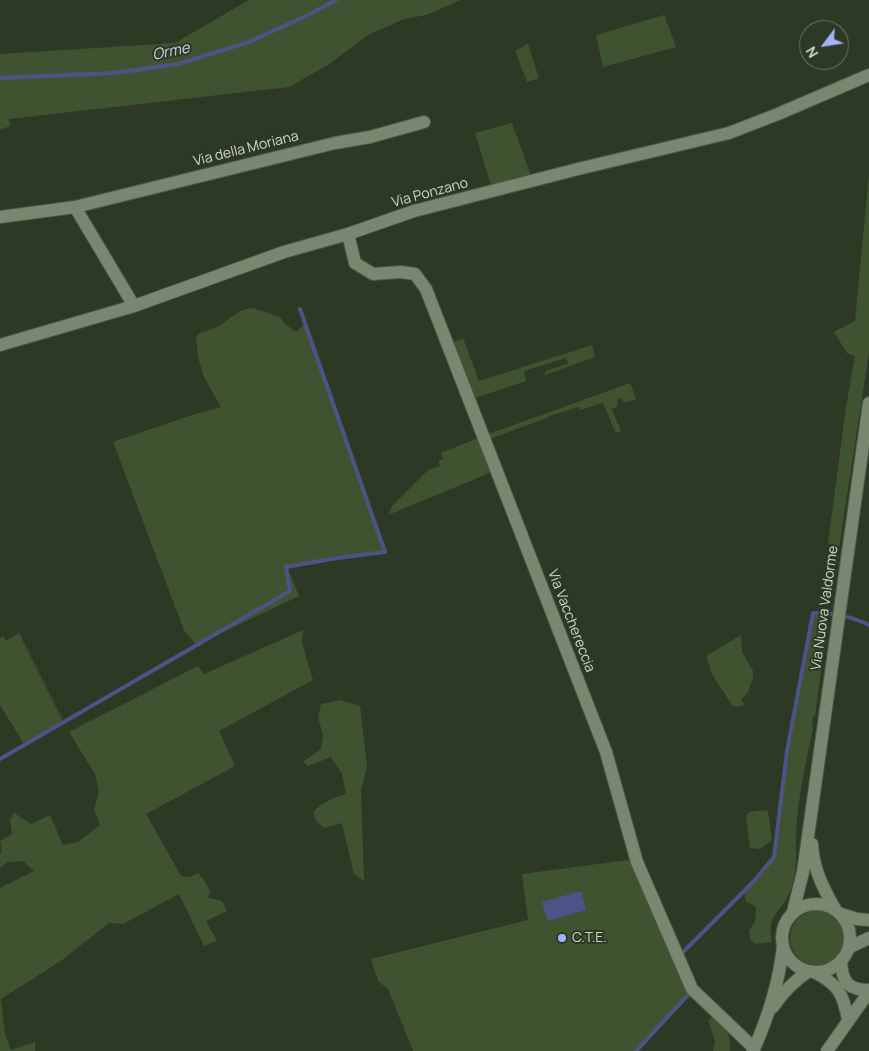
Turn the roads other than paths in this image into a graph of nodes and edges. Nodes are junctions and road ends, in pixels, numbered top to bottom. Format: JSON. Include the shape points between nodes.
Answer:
{"nodes":[{"id":1,"x":869,"y":75,"type":"edge"},
{"id":2,"x":424,"y":122,"type":"dead end"},
{"id":3,"x":75,"y":207,"type":"junction"},
{"id":4,"x":0,"y":217,"type":"edge"},
{"id":5,"x":348,"y":234,"type":"junction"},
{"id":6,"x":134,"y":306,"type":"junction"},
{"id":7,"x":0,"y":345,"type":"edge"},
{"id":8,"x":869,"y":403,"type":"edge"},
{"id":9,"x":810,"y":818,"type":"junction"},
{"id":10,"x":838,"y":911,"type":"junction"},
{"id":11,"x":793,"y":912,"type":"junction"},
{"id":12,"x":869,"y":920,"type":"edge"},
{"id":13,"x":869,"y":938,"type":"edge"},
{"id":14,"x":783,"y":946,"type":"junction"},
{"id":15,"x":850,"y":947,"type":"junction"},
{"id":16,"x":841,"y":962,"type":"junction"},
{"id":17,"x":812,"y":972,"type":"junction"},
{"id":18,"x":869,"y":991,"type":"edge"},
{"id":19,"x":768,"y":1016,"type":"junction"},
{"id":20,"x":848,"y":1020,"type":"junction"},
{"id":21,"x":754,"y":1050,"type":"edge"},
{"id":22,"x":827,"y":1051,"type":"edge"}],
"edges":[{"from":1,"to":5,"type":"street","name":"Via Ponzano","via":[[728,133],[414,211]]},
{"from":2,"to":3,"type":"street","name":"Via della Moriana"},
{"from":3,"to":4,"type":"street","name":"Via della Moriana"},
{"from":3,"to":6,"type":"street"},
{"from":5,"to":6,"type":"street","name":"Via Ponzano","via":[[284,252]]},
{"from":5,"to":21,"type":"street","name":"Via Vacchereccia","via":[[356,263],[373,274],[414,274],[426,289],[606,752],[631,845],[644,879],[692,989]]},
{"from":6,"to":7,"type":"street","name":"Via Ponzano"},
{"from":8,"to":9,"type":"street","name":"Via Nuova Valdorme"},
{"from":9,"to":10,"type":"street","name":"Via Nuova Valdorme","via":[[813,858],[819,878]]},
{"from":9,"to":11,"type":"street","name":"Via Nuova Valdorme","via":[[803,872]]},
{"from":10,"to":11,"type":"street","via":[[818,903]]},
{"from":10,"to":12,"type":"street"},
{"from":10,"to":15,"type":"street","name":"Via Nuova Valdorme","via":[[850,930]]},
{"from":11,"to":14,"type":"street","name":"Via Nuova Valdorme","via":[[784,928]]},
{"from":13,"to":15,"type":"street"},
{"from":14,"to":17,"type":"street","via":[[792,962]]},
{"from":14,"to":19,"type":"street","name":"Via Nuova Valdorme"},
{"from":15,"to":16,"type":"street"},
{"from":16,"to":17,"type":"street","name":"Via Nuova Valdorme","via":[[834,968]]},
{"from":16,"to":18,"type":"street","via":[[844,980],[858,990]]},
{"from":17,"to":19,"type":"street","name":"Via Nuova Valdorme","via":[[788,988]]},
{"from":17,"to":20,"type":"street","via":[[830,980],[838,988]]},
{"from":18,"to":20,"type":"street"},
{"from":19,"to":21,"type":"street","name":"Via Nuova Valdorme"},
{"from":20,"to":22,"type":"street"}]}
